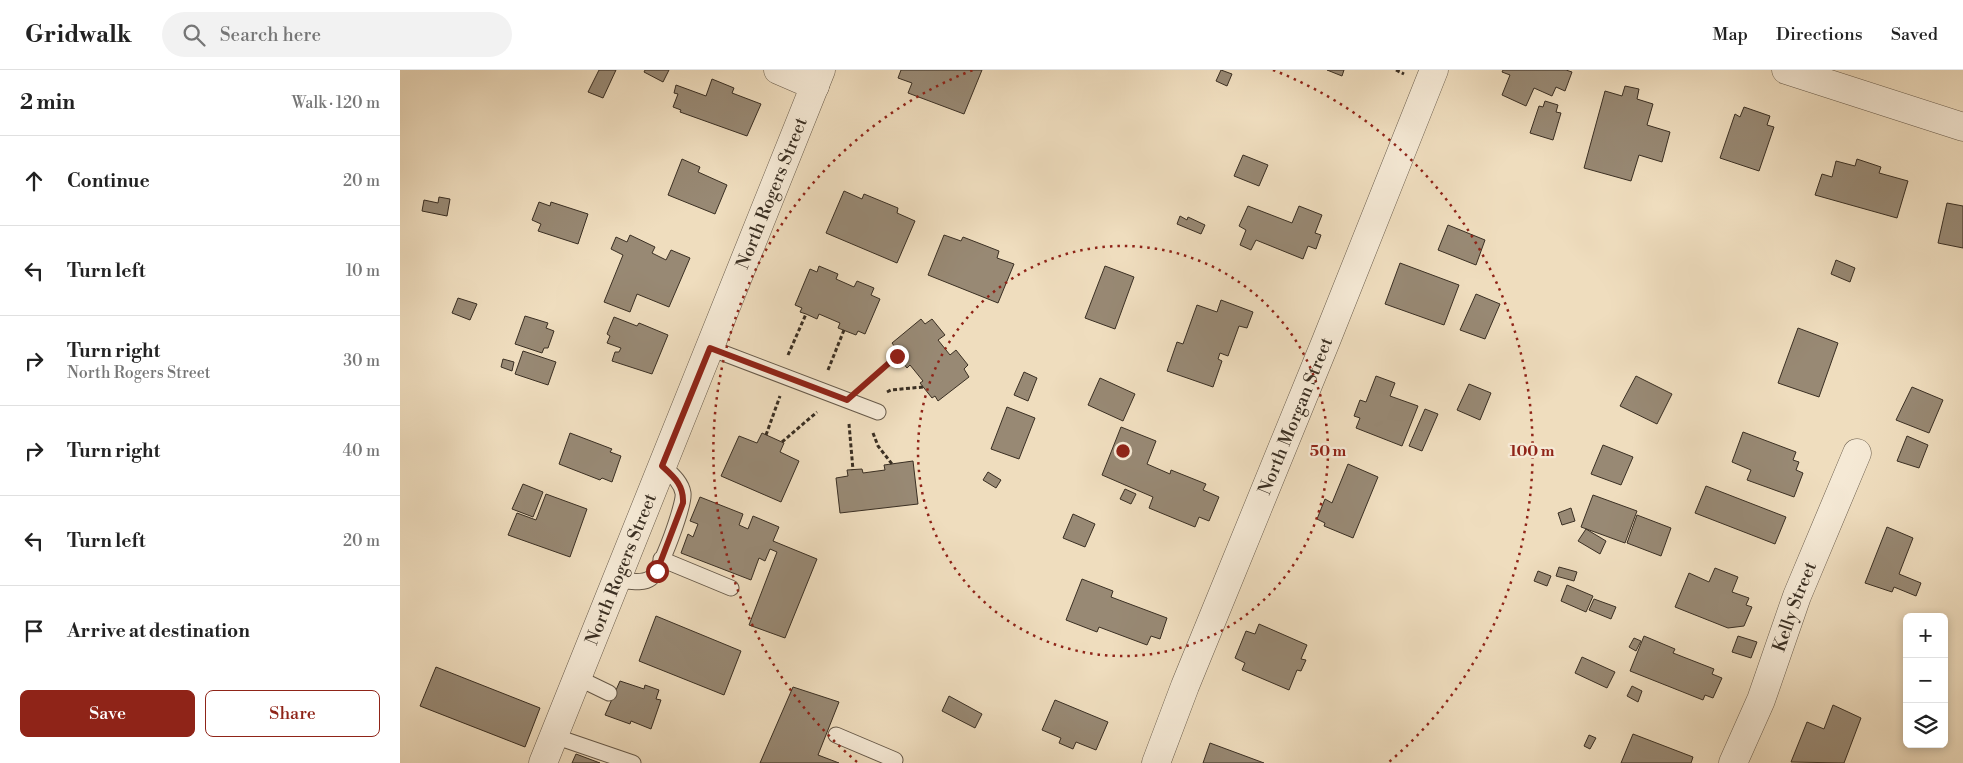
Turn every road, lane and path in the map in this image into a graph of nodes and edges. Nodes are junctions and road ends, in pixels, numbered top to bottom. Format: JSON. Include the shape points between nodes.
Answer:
{"nodes":[{"id":1,"x":778,"y":70,"type":"edge"},
{"id":2,"x":1434,"y":70,"type":"edge"},
{"id":3,"x":1786,"y":70,"type":"edge"},
{"id":4,"x":818,"y":78,"type":"edge"},
{"id":5,"x":1962,"y":123,"type":"edge"},
{"id":6,"x":806,"y":314,"type":"dead end"},
{"id":7,"x":844,"y":330,"type":"dead end"},
{"id":8,"x":710,"y":348,"type":"junction"},
{"id":9,"x":897,"y":356,"type":"dead end"},
{"id":10,"x":784,"y":375,"type":"junction"},
{"id":11,"x":820,"y":390,"type":"junction"},
{"id":12,"x":842,"y":398,"type":"junction"},
{"id":13,"x":863,"y":406,"type":"junction"},
{"id":14,"x":878,"y":412,"type":"dead end"},
{"id":15,"x":766,"y":435,"type":"dead end"},
{"id":16,"x":782,"y":442,"type":"dead end"},
{"id":17,"x":1857,"y":453,"type":"dead end"},
{"id":18,"x":892,"y":464,"type":"dead end"},
{"id":19,"x":662,"y":466,"type":"junction"},
{"id":20,"x":852,"y":470,"type":"dead end"},
{"id":21,"x":661,"y":559,"type":"junction"},
{"id":22,"x":616,"y":580,"type":"junction"},
{"id":23,"x":730,"y":588,"type":"dead end"},
{"id":24,"x":578,"y":678,"type":"junction"},
{"id":25,"x":609,"y":693,"type":"dead end"},
{"id":26,"x":836,"y":735,"type":"dead end"},
{"id":27,"x":554,"y":736,"type":"junction"},
{"id":28,"x":544,"y":763,"type":"edge"},
{"id":29,"x":633,"y":763,"type":"edge"},
{"id":30,"x":894,"y":763,"type":"edge"},
{"id":31,"x":1156,"y":763,"type":"edge"},
{"id":32,"x":1733,"y":763,"type":"edge"}],
"edges":[{"from":1,"to":4,"type":"street"},
{"from":2,"to":31,"type":"street","name":"North Morgan Street"},
{"from":3,"to":5,"type":"street"},
{"from":4,"to":8,"type":"street","name":"North Rogers Street"},
{"from":6,"to":10,"type":"path"},
{"from":7,"to":11,"type":"path"},
{"from":8,"to":10,"type":"lane"},
{"from":8,"to":19,"type":"street","name":"North Rogers Street"},
{"from":9,"to":12,"type":"path"},
{"from":10,"to":11,"type":"lane"},
{"from":10,"to":15,"type":"path"},
{"from":11,"to":12,"type":"lane"},
{"from":12,"to":13,"type":"lane"},
{"from":12,"to":16,"type":"path"},
{"from":12,"to":20,"type":"path"},
{"from":13,"to":14,"type":"lane"},
{"from":13,"to":18,"type":"path","via":[[878,446]]},
{"from":17,"to":32,"type":"street","name":"Kelly Street","via":[[1797,596],[1761,700]]},
{"from":19,"to":21,"type":"lane","via":[[681,486],[683,503]]},
{"from":19,"to":22,"type":"street","name":"North Rogers Street"},
{"from":21,"to":22,"type":"lane","via":[[650,579],[641,582]]},
{"from":21,"to":23,"type":"lane"},
{"from":22,"to":24,"type":"street","name":"North Rogers Street"},
{"from":24,"to":25,"type":"lane"},
{"from":24,"to":27,"type":"street","name":"North Rogers Street"},
{"from":26,"to":30,"type":"lane","via":[[895,760]]},
{"from":27,"to":28,"type":"street","name":"North Rogers Street"},
{"from":27,"to":29,"type":"lane"}]}
